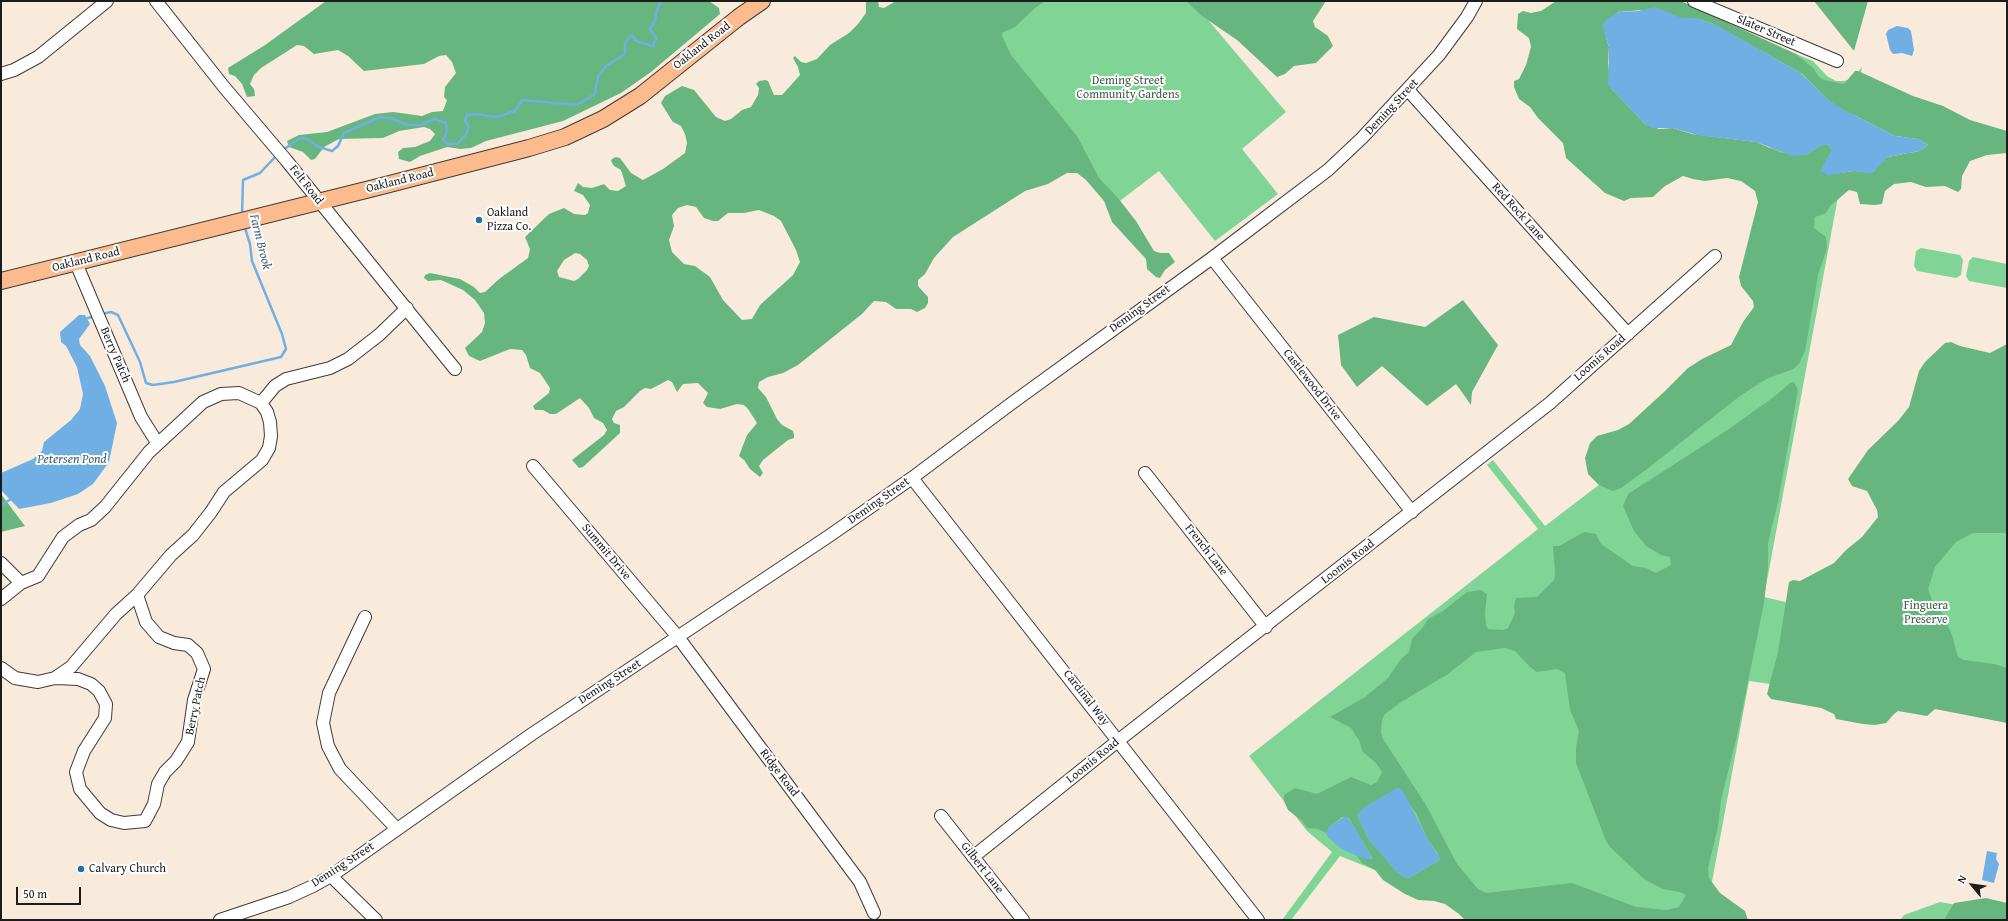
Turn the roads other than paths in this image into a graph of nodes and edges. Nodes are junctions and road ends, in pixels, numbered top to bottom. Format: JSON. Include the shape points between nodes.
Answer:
{"nodes":[{"id":1,"x":107,"y":1,"type":"edge"},
{"id":2,"x":156,"y":1,"type":"edge"},
{"id":3,"x":762,"y":1,"type":"edge"},
{"id":4,"x":1476,"y":1,"type":"edge"},
{"id":5,"x":1694,"y":1,"type":"edge"},
{"id":6,"x":1838,"y":61,"type":"dead end"},
{"id":7,"x":1,"y":74,"type":"edge"},
{"id":8,"x":1408,"y":90,"type":"junction"},
{"id":9,"x":319,"y":201,"type":"junction"},
{"id":10,"x":1715,"y":256,"type":"dead end"},
{"id":11,"x":1212,"y":258,"type":"junction"},
{"id":12,"x":76,"y":263,"type":"junction"},
{"id":13,"x":1,"y":281,"type":"edge"},
{"id":14,"x":407,"y":308,"type":"junction"},
{"id":15,"x":1628,"y":334,"type":"junction"},
{"id":16,"x":455,"y":369,"type":"dead end"},
{"id":17,"x":261,"y":403,"type":"junction"},
{"id":18,"x":158,"y":444,"type":"junction"},
{"id":19,"x":533,"y":466,"type":"dead end"},
{"id":20,"x":1146,"y":473,"type":"dead end"},
{"id":21,"x":912,"y":478,"type":"junction"},
{"id":22,"x":1412,"y":512,"type":"junction"},
{"id":23,"x":1,"y":563,"type":"edge"},
{"id":24,"x":21,"y":584,"type":"junction"},
{"id":25,"x":137,"y":595,"type":"junction"},
{"id":26,"x":1,"y":599,"type":"edge"},
{"id":27,"x":365,"y":617,"type":"dead end"},
{"id":28,"x":1266,"y":627,"type":"junction"},
{"id":29,"x":678,"y":637,"type":"junction"},
{"id":30,"x":1,"y":668,"type":"edge"},
{"id":31,"x":55,"y":678,"type":"junction"},
{"id":32,"x":1119,"y":740,"type":"junction"},
{"id":33,"x":941,"y":816,"type":"dead end"},
{"id":34,"x":396,"y":829,"type":"junction"},
{"id":35,"x":973,"y":857,"type":"junction"},
{"id":36,"x":331,"y":876,"type":"junction"},
{"id":37,"x":874,"y":913,"type":"dead end"},
{"id":38,"x":220,"y":920,"type":"edge"},
{"id":39,"x":376,"y":920,"type":"edge"},
{"id":40,"x":1023,"y":920,"type":"edge"},
{"id":41,"x":1258,"y":920,"type":"edge"}],
"edges":[{"from":1,"to":7,"type":"street","via":[[38,57]]},
{"from":2,"to":9,"type":"street","name":"Felt Road","via":[[224,88]]},
{"from":3,"to":9,"type":"main road","name":"Oakland Road","via":[[640,96],[603,119],[566,137]]},
{"from":4,"to":8,"type":"street","name":"Deming Street","via":[[1439,55]]},
{"from":5,"to":6,"type":"street","name":"Slater Street"},
{"from":8,"to":11,"type":"street","name":"Deming Street","via":[[1328,170]]},
{"from":8,"to":15,"type":"street","name":"Red Rock Lane"},
{"from":9,"to":12,"type":"main road","name":"Oakland Road"},
{"from":9,"to":14,"type":"street","name":"Felt Road"},
{"from":10,"to":15,"type":"street","name":"Loomis Road"},
{"from":11,"to":21,"type":"street","name":"Deming Street"},
{"from":11,"to":22,"type":"street","name":"Castlewood Drive"},
{"from":12,"to":13,"type":"main road","name":"Oakland Road"},
{"from":12,"to":18,"type":"street","name":"Berry Patch","via":[[141,417]]},
{"from":14,"to":16,"type":"street","name":"Felt Road"},
{"from":14,"to":17,"type":"street","via":[[348,359],[330,368],[286,379]]},
{"from":15,"to":22,"type":"street","name":"Loomis Road","via":[[1550,403]]},
{"from":17,"to":18,"type":"street","via":[[239,393],[221,394],[203,402]]},
{"from":17,"to":25,"type":"street","name":"Berry Patch","via":[[267,412],[272,436],[262,460],[224,492],[193,535],[171,555]]},
{"from":18,"to":24,"type":"street","via":[[105,507],[91,520],[63,537],[38,576]]},
{"from":19,"to":29,"type":"street","name":"Summit Drive"},
{"from":20,"to":28,"type":"street","name":"French Lane"},
{"from":21,"to":29,"type":"street","name":"Deming Street"},
{"from":21,"to":32,"type":"street","name":"Cardinal Way"},
{"from":22,"to":28,"type":"street","name":"Loomis Road"},
{"from":23,"to":24,"type":"street"},
{"from":24,"to":26,"type":"street"},
{"from":25,"to":31,"type":"street","name":"Berry Patch","via":[[116,614],[71,667]]},
{"from":25,"to":31,"type":"street","name":"Berry Patch","via":[[146,622],[159,637],[188,645],[197,653],[204,669],[194,700],[188,742],[158,784],[154,804],[145,821],[124,823],[111,820],[100,813],[80,789],[76,772],[84,751],[105,718],[106,704],[91,684],[78,679]]},
{"from":27,"to":34,"type":"street","via":[[329,693],[323,723],[328,746],[340,769]]},
{"from":28,"to":32,"type":"street","name":"Loomis Road"},
{"from":29,"to":34,"type":"street","name":"Deming Street"},
{"from":29,"to":37,"type":"street","name":"Ridge Road","via":[[860,882]]},
{"from":30,"to":31,"type":"street","name":"Berry Patch","via":[[15,678],[38,682]]},
{"from":32,"to":35,"type":"street","name":"Loomis Road"},
{"from":32,"to":41,"type":"street","name":"Cardinal Way"},
{"from":33,"to":35,"type":"street","name":"Gilbert Lane"},
{"from":34,"to":36,"type":"street","name":"Deming Street"},
{"from":35,"to":40,"type":"street","name":"Gilbert Lane"},
{"from":36,"to":38,"type":"street","name":"Deming Street","via":[[289,897]]},
{"from":36,"to":39,"type":"street"}]}
